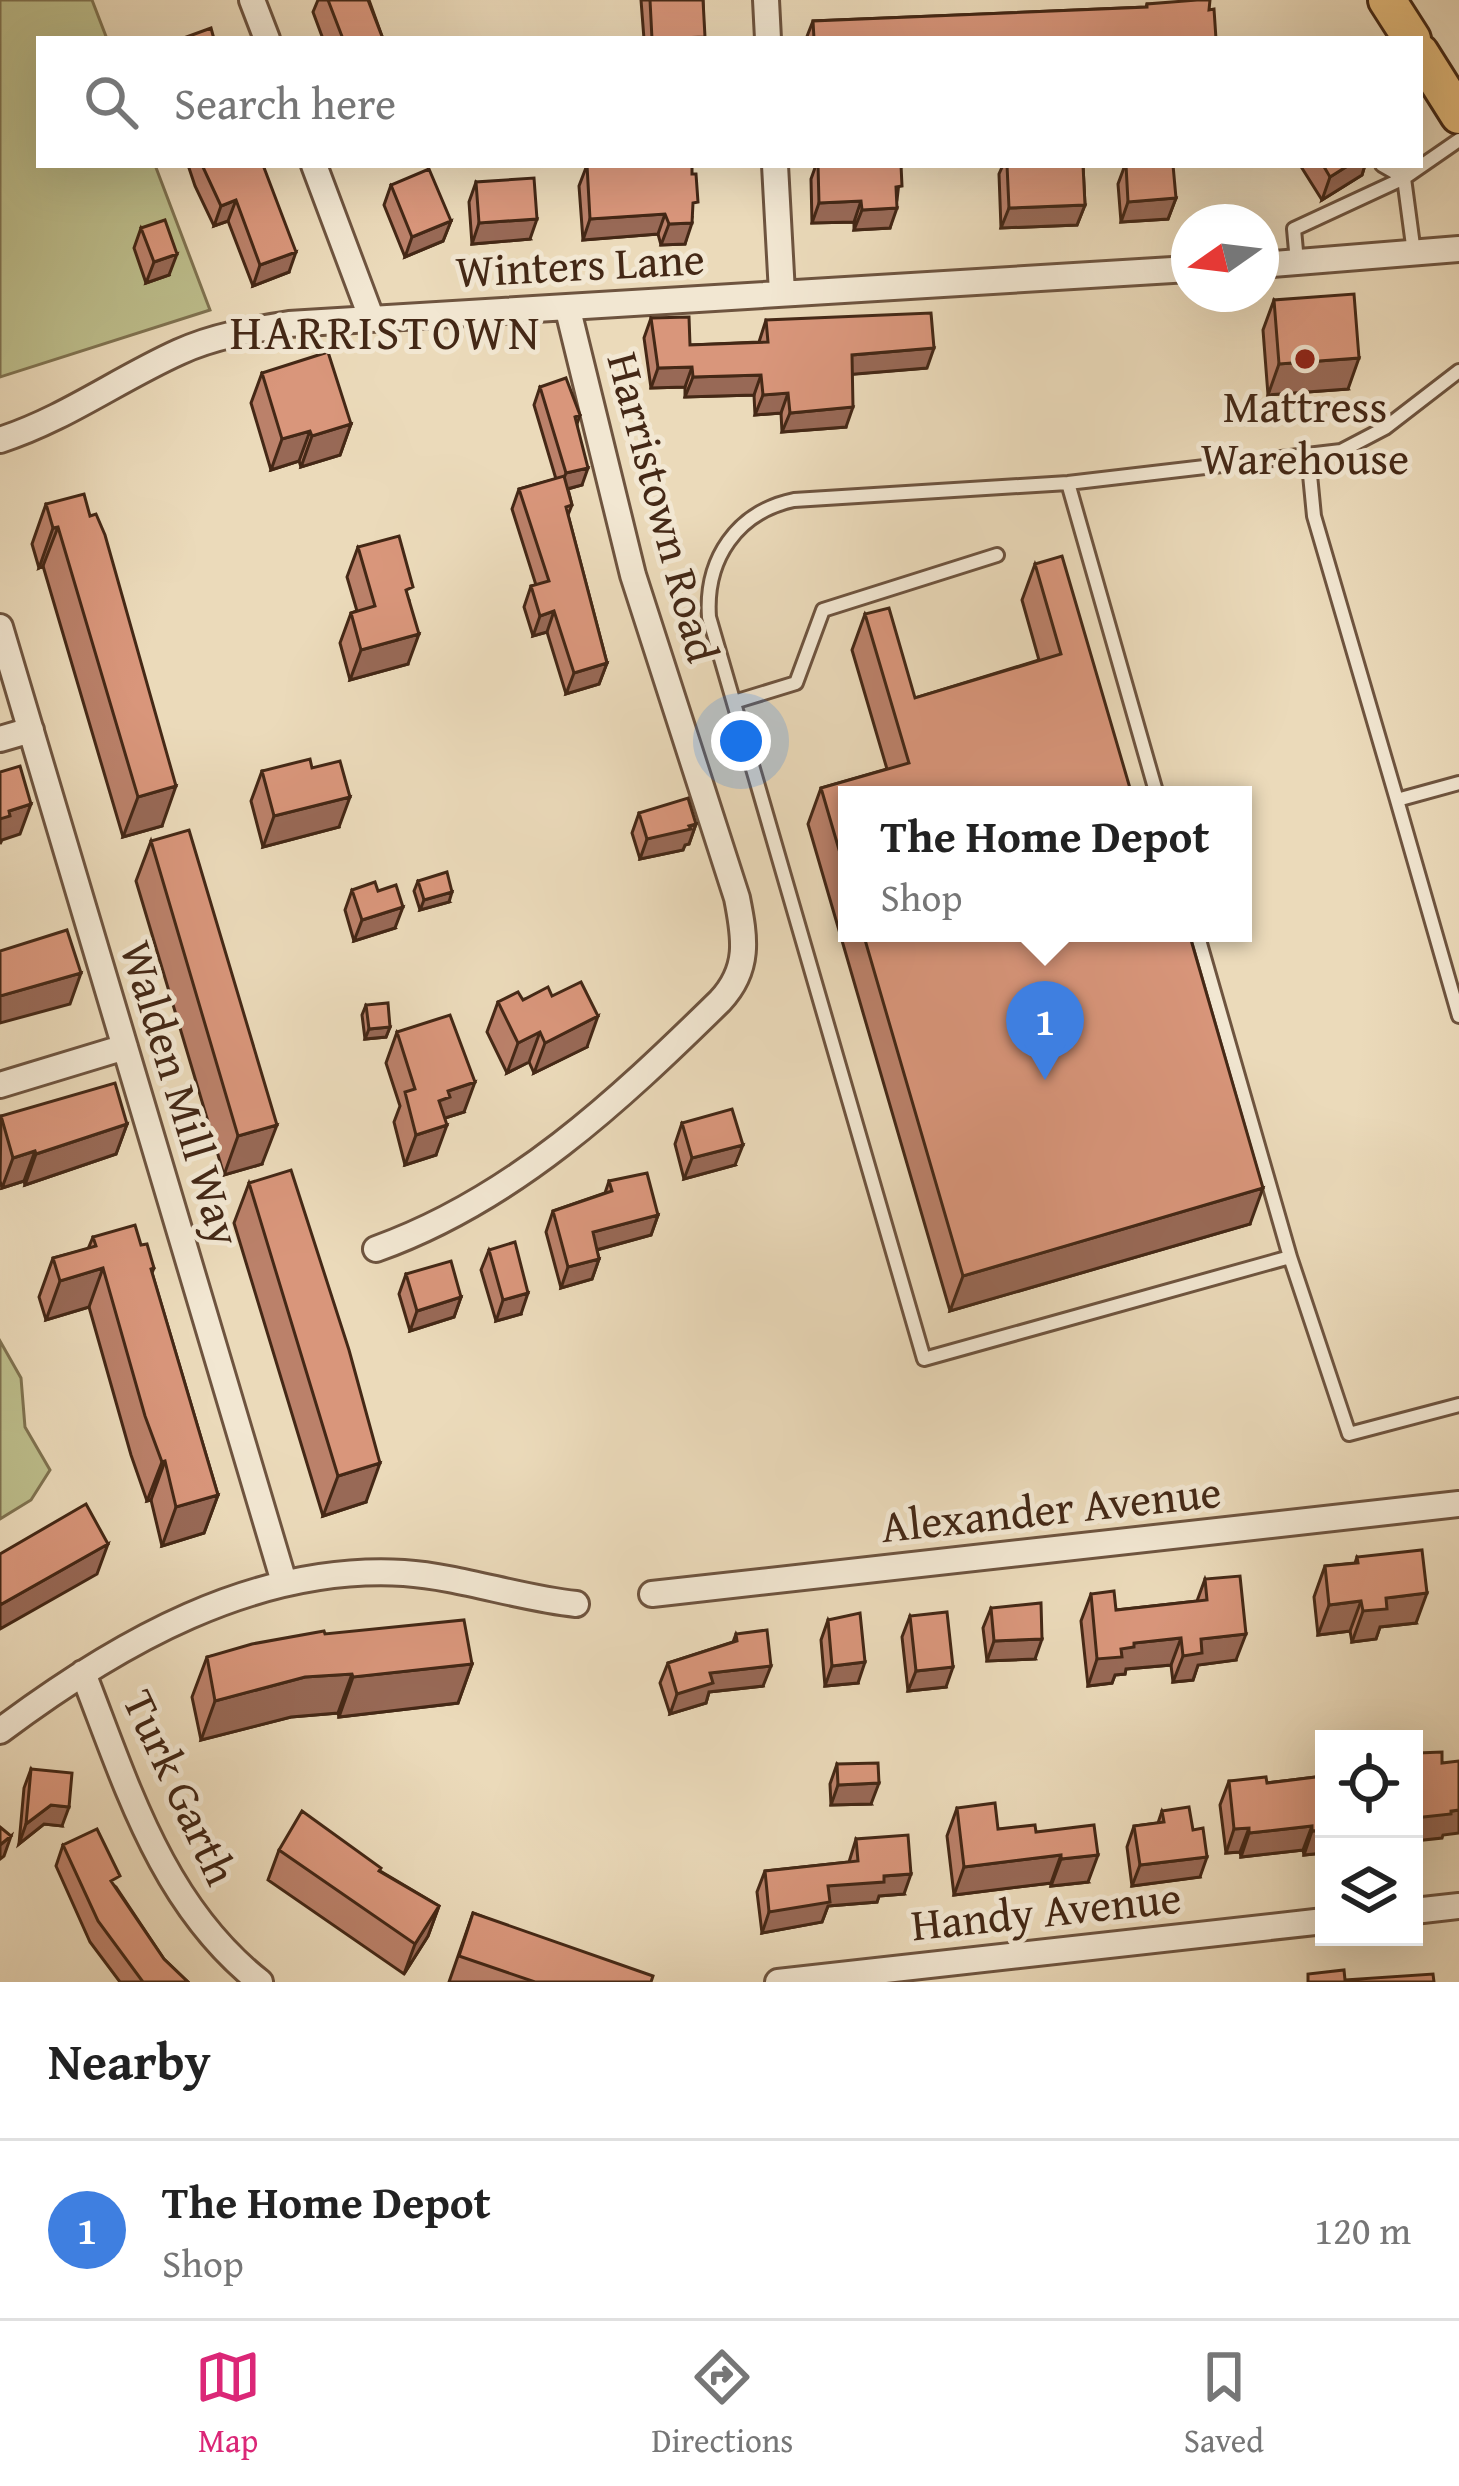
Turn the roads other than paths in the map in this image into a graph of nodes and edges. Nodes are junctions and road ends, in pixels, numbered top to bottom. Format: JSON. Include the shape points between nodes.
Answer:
{"nodes":[{"id":1,"x":252,"y":0,"type":"edge"},
{"id":2,"x":766,"y":0,"type":"edge"},
{"id":3,"x":266,"y":36,"type":"edge"},
{"id":4,"x":769,"y":36,"type":"edge"},
{"id":5,"x":1423,"y":63,"type":"edge"},
{"id":6,"x":1459,"y":116,"type":"edge"},
{"id":7,"x":1459,"y":140,"type":"edge"},
{"id":8,"x":1423,"y":158,"type":"edge"},
{"id":9,"x":315,"y":168,"type":"edge"},
{"id":10,"x":775,"y":168,"type":"edge"},
{"id":11,"x":1402,"y":169,"type":"edge"},
{"id":12,"x":1459,"y":249,"type":"edge"},
{"id":13,"x":1414,"y":253,"type":"junction"},
{"id":14,"x":1297,"y":262,"type":"junction"},
{"id":15,"x":1279,"y":264,"type":"edge"},
{"id":16,"x":1171,"y":270,"type":"edge"},
{"id":17,"x":782,"y":293,"type":"junction"},
{"id":18,"x":568,"y":310,"type":"junction"},
{"id":19,"x":371,"y":317,"type":"junction"},
{"id":20,"x":1459,"y":371,"type":"edge"},
{"id":21,"x":0,"y":440,"type":"edge"},
{"id":22,"x":1308,"y":454,"type":"junction"},
{"id":23,"x":1068,"y":483,"type":"junction"},
{"id":24,"x":997,"y":555,"type":"dead end"},
{"id":25,"x":0,"y":627,"type":"edge"},
{"id":26,"x":734,"y":703,"type":"junction"},
{"id":27,"x":31,"y":730,"type":"junction"},
{"id":28,"x":0,"y":739,"type":"edge"},
{"id":29,"x":1459,"y":783,"type":"edge"},
{"id":30,"x":1154,"y":786,"type":"edge"},
{"id":31,"x":1397,"y":800,"type":"junction"},
{"id":32,"x":1200,"y":942,"type":"edge"},
{"id":33,"x":1459,"y":1016,"type":"edge"},
{"id":34,"x":125,"y":1047,"type":"junction"},
{"id":35,"x":0,"y":1085,"type":"edge"},
{"id":36,"x":376,"y":1249,"type":"dead end"},
{"id":37,"x":1290,"y":1256,"type":"junction"},
{"id":38,"x":1459,"y":1405,"type":"edge"},
{"id":39,"x":1459,"y":1504,"type":"edge"},
{"id":40,"x":284,"y":1582,"type":"junction"},
{"id":41,"x":652,"y":1594,"type":"dead end"},
{"id":42,"x":576,"y":1604,"type":"dead end"},
{"id":43,"x":83,"y":1673,"type":"junction"},
{"id":44,"x":0,"y":1731,"type":"edge"},
{"id":45,"x":1459,"y":1906,"type":"edge"},
{"id":46,"x":1423,"y":1910,"type":"edge"},
{"id":47,"x":1315,"y":1922,"type":"edge"},
{"id":48,"x":260,"y":1982,"type":"edge"},
{"id":49,"x":778,"y":1982,"type":"edge"}],
"edges":[{"from":1,"to":3,"type":"street"},
{"from":2,"to":4,"type":"street"},
{"from":5,"to":6,"type":"main road"},
{"from":7,"to":8,"type":"lane"},
{"from":9,"to":19,"type":"street"},
{"from":10,"to":17,"type":"street"},
{"from":11,"to":13,"type":"lane"},
{"from":11,"to":14,"type":"lane","via":[[1294,230]]},
{"from":12,"to":13,"type":"street"},
{"from":13,"to":14,"type":"street"},
{"from":14,"to":15,"type":"street"},
{"from":16,"to":17,"type":"street","name":"Winters Lane"},
{"from":17,"to":18,"type":"street","name":"Winters Lane"},
{"from":18,"to":19,"type":"street","name":"Winters Lane"},
{"from":18,"to":36,"type":"street","name":"Harristown Road","via":[[633,574],[737,898],[745,953],[734,986],[572,1139],[500,1187]]},
{"from":19,"to":21,"type":"street","name":"Winters Lane","via":[[212,339]]},
{"from":20,"to":22,"type":"lane","via":[[1362,442]]},
{"from":22,"to":23,"type":"lane"},
{"from":22,"to":31,"type":"lane","via":[[1314,516]]},
{"from":23,"to":26,"type":"lane","via":[[794,500],[751,516],[718,556],[708,598]]},
{"from":23,"to":30,"type":"lane"},
{"from":24,"to":26,"type":"lane","via":[[823,610],[796,683]]},
{"from":25,"to":27,"type":"street","name":"Walden Mill Way"},
{"from":26,"to":37,"type":"lane","via":[[924,1359]]},
{"from":27,"to":28,"type":"street"},
{"from":27,"to":34,"type":"street","name":"Walden Mill Way"},
{"from":29,"to":31,"type":"lane"},
{"from":31,"to":33,"type":"lane"},
{"from":32,"to":37,"type":"lane"},
{"from":34,"to":35,"type":"street"},
{"from":34,"to":40,"type":"street","name":"Walden Mill Way"},
{"from":37,"to":38,"type":"lane","via":[[1349,1434]]},
{"from":39,"to":41,"type":"street","name":"Alexander Avenue"},
{"from":40,"to":42,"type":"street","via":[[406,1573]]},
{"from":40,"to":43,"type":"street","via":[[187,1617]]},
{"from":43,"to":44,"type":"street"},
{"from":43,"to":48,"type":"street","name":"Turk Garth","via":[[179,1895]]},
{"from":45,"to":46,"type":"street"},
{"from":47,"to":49,"type":"street","name":"Handy Avenue"}]}
